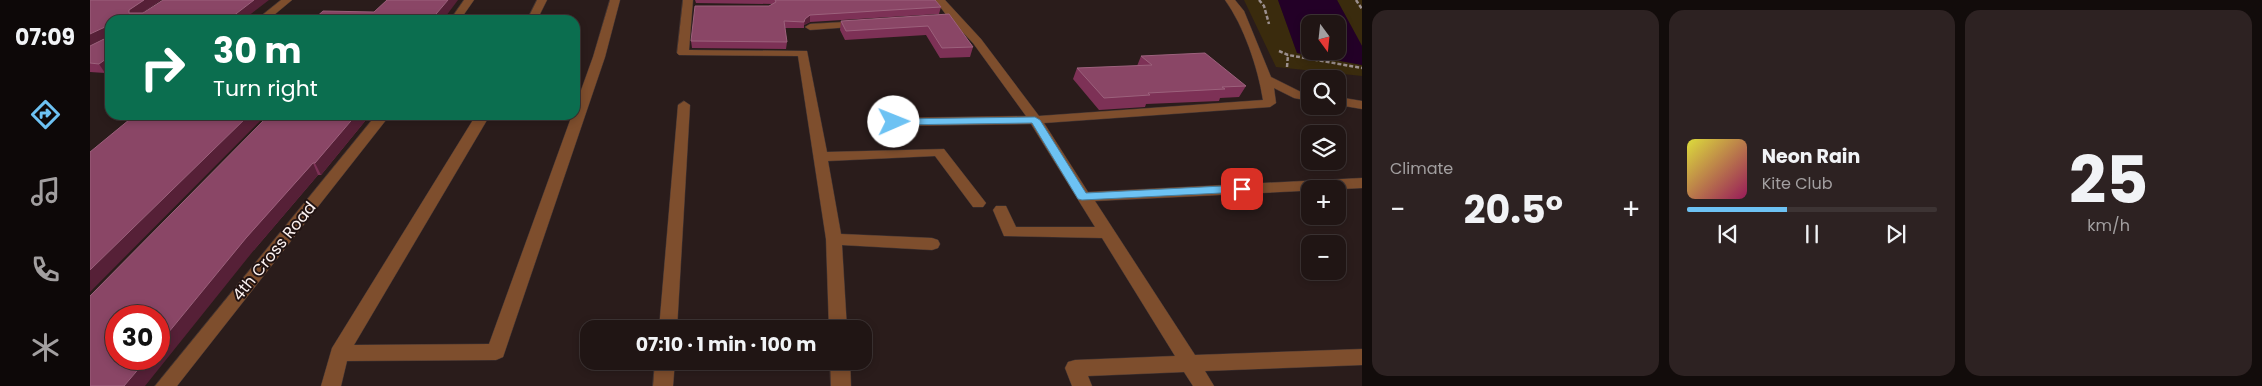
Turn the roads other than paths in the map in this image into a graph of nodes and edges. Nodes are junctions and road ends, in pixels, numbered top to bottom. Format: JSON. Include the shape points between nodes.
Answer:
{"nodes":[{"id":1,"x":287,"y":0,"type":"edge"},
{"id":2,"x":469,"y":0,"type":"edge"},
{"id":3,"x":542,"y":0,"type":"edge"},
{"id":4,"x":614,"y":0,"type":"edge"},
{"id":5,"x":940,"y":0,"type":"edge"},
{"id":6,"x":1230,"y":0,"type":"edge"},
{"id":7,"x":690,"y":5,"type":"edge"},
{"id":8,"x":267,"y":15,"type":"edge"},
{"id":9,"x":458,"y":15,"type":"edge"},
{"id":10,"x":534,"y":15,"type":"edge"},
{"id":11,"x":955,"y":18,"type":"junction"},
{"id":12,"x":916,"y":21,"type":"edge"},
{"id":13,"x":878,"y":23,"type":"edge"},
{"id":14,"x":810,"y":27,"type":"dead end"},
{"id":15,"x":1266,"y":79,"type":"junction"},
{"id":16,"x":1301,"y":96,"type":"edge"},
{"id":17,"x":1346,"y":102,"type":"edge"},
{"id":18,"x":684,"y":105,"type":"dead end"},
{"id":19,"x":1362,"y":105,"type":"edge"},
{"id":20,"x":580,"y":111,"type":"edge"},
{"id":21,"x":379,"y":120,"type":"edge"},
{"id":22,"x":480,"y":120,"type":"edge"},
{"id":23,"x":577,"y":120,"type":"edge"},
{"id":24,"x":1035,"y":120,"type":"junction"},
{"id":25,"x":894,"y":122,"type":"dead end"},
{"id":26,"x":820,"y":158,"type":"junction"},
{"id":27,"x":1362,"y":183,"type":"edge"},
{"id":28,"x":1082,"y":197,"type":"junction"},
{"id":29,"x":978,"y":203,"type":"dead end"},
{"id":30,"x":1002,"y":210,"type":"dead end"},
{"id":31,"x":1106,"y":233,"type":"junction"},
{"id":32,"x":834,"y":239,"type":"junction"},
{"id":33,"x":932,"y":244,"type":"dead end"},
{"id":34,"x":669,"y":320,"type":"edge"},
{"id":35,"x":838,"y":320,"type":"edge"},
{"id":36,"x":339,"y":353,"type":"junction"},
{"id":37,"x":1362,"y":357,"type":"edge"},
{"id":38,"x":1188,"y":362,"type":"junction"},
{"id":39,"x":664,"y":370,"type":"edge"},
{"id":40,"x":840,"y":370,"type":"edge"},
{"id":41,"x":165,"y":386,"type":"edge"},
{"id":42,"x":331,"y":386,"type":"edge"},
{"id":43,"x":663,"y":386,"type":"edge"},
{"id":44,"x":841,"y":386,"type":"edge"},
{"id":45,"x":1082,"y":386,"type":"edge"},
{"id":46,"x":1204,"y":386,"type":"edge"}],
"edges":[{"from":1,"to":8,"type":"street"},
{"from":2,"to":9,"type":"street"},
{"from":3,"to":10,"type":"street"},
{"from":4,"to":20,"type":"street"},
{"from":5,"to":11,"type":"street"},
{"from":6,"to":15,"type":"street","via":[[1239,11]]},
{"from":7,"to":26,"type":"street","via":[[683,53],[802,53]]},
{"from":11,"to":12,"type":"street"},
{"from":11,"to":24,"type":"street","via":[[977,41]]},
{"from":13,"to":14,"type":"street"},
{"from":15,"to":16,"type":"street"},
{"from":15,"to":24,"type":"street","via":[[1270,103]]},
{"from":17,"to":19,"type":"street"},
{"from":18,"to":34,"type":"street"},
{"from":21,"to":41,"type":"street","name":"4th Cross Road"},
{"from":22,"to":36,"type":"street"},
{"from":23,"to":36,"type":"street","via":[[496,352]]},
{"from":24,"to":25,"type":"street"},
{"from":24,"to":28,"type":"street"},
{"from":26,"to":29,"type":"street","via":[[939,152]]},
{"from":26,"to":32,"type":"street"},
{"from":27,"to":28,"type":"street"},
{"from":28,"to":31,"type":"street"},
{"from":30,"to":31,"type":"street","via":[[1010,232]]},
{"from":31,"to":38,"type":"street"},
{"from":32,"to":33,"type":"street"},
{"from":32,"to":35,"type":"street"},
{"from":36,"to":42,"type":"street"},
{"from":37,"to":38,"type":"street"},
{"from":38,"to":45,"type":"street","via":[[1075,368]]},
{"from":38,"to":46,"type":"street"},
{"from":39,"to":43,"type":"street"},
{"from":40,"to":44,"type":"street"}]}
